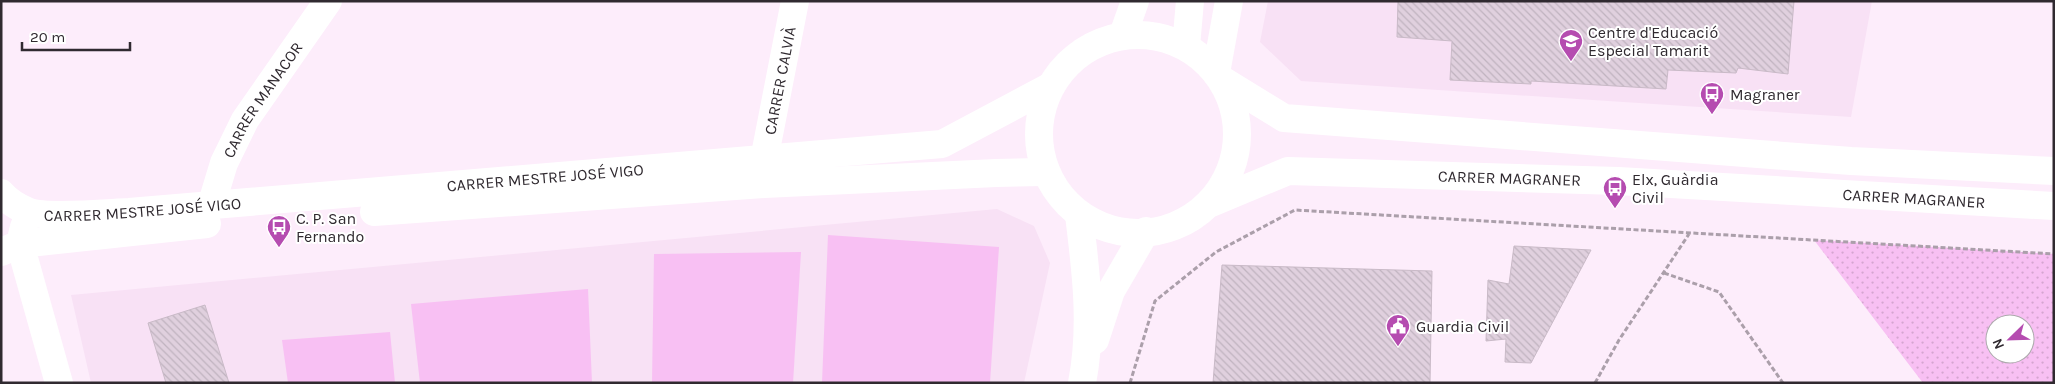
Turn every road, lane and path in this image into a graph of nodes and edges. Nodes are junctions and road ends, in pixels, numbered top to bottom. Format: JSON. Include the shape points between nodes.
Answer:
{"nodes":[{"id":1,"x":328,"y":1,"type":"edge"},
{"id":2,"x":795,"y":1,"type":"edge"},
{"id":3,"x":1135,"y":1,"type":"edge"},
{"id":4,"x":1190,"y":1,"type":"edge"},
{"id":5,"x":1230,"y":1,"type":"edge"},
{"id":6,"x":1123,"y":35,"type":"junction"},
{"id":7,"x":1186,"y":46,"type":"junction"},
{"id":8,"x":1219,"y":76,"type":"junction"},
{"id":9,"x":1049,"y":87,"type":"junction"},
{"id":10,"x":764,"y":160,"type":"junction"},
{"id":11,"x":2054,"y":171,"type":"edge"},
{"id":12,"x":1044,"y":172,"type":"junction"},
{"id":13,"x":1,"y":192,"type":"edge"},
{"id":14,"x":1211,"y":203,"type":"junction"},
{"id":15,"x":211,"y":206,"type":"junction"},
{"id":16,"x":2054,"y":206,"type":"edge"},
{"id":17,"x":28,"y":211,"type":"junction"},
{"id":18,"x":1079,"y":215,"type":"junction"},
{"id":19,"x":1146,"y":231,"type":"junction"},
{"id":20,"x":1690,"y":233,"type":"junction"},
{"id":21,"x":7,"y":243,"type":"edge"},
{"id":22,"x":2054,"y":254,"type":"edge"},
{"id":23,"x":1664,"y":273,"type":"junction"},
{"id":24,"x":1083,"y":376,"type":"edge"},
{"id":25,"x":58,"y":383,"type":"edge"},
{"id":26,"x":1130,"y":383,"type":"edge"},
{"id":27,"x":1595,"y":383,"type":"edge"},
{"id":28,"x":1783,"y":383,"type":"edge"}],
"edges":[{"from":1,"to":15,"type":"main road","name":"CARRER MANACOR","via":[[245,120],[224,164]]},
{"from":2,"to":10,"type":"main road","name":"CARRER CALVIÀ"},
{"from":3,"to":6,"type":"main road"},
{"from":4,"to":7,"type":"main road"},
{"from":5,"to":8,"type":"main road"},
{"from":6,"to":7,"type":"main road","via":[[1146,34]]},
{"from":6,"to":9,"type":"main road","via":[[1093,44],[1069,60]]},
{"from":7,"to":8,"type":"main road","name":"CARRER MAGRANER"},
{"from":8,"to":11,"type":"main road","name":"CARRER MAGRANER","via":[[1284,118],[1851,161]]},
{"from":8,"to":14,"type":"main road","via":[[1238,125],[1232,167]]},
{"from":9,"to":10,"type":"main road","name":"CARRER MESTRE JOSÉ VIGO","via":[[942,144]]},
{"from":9,"to":12,"type":"main road","via":[[1038,137]]},
{"from":10,"to":15,"type":"main road","name":"CARRER MESTRE JOSÉ VIGO"},
{"from":12,"to":18,"type":"main road","via":[[1056,191]]},
{"from":12,"to":21,"type":"main road","name":"CARRER MESTRE JOSÉ VIGO","via":[[754,185],[217,223]]},
{"from":13,"to":17,"type":"main road"},
{"from":14,"to":16,"type":"main road","name":"CARRER MAGRANER","via":[[1288,171],[1618,181]]},
{"from":14,"to":19,"type":"main road","via":[[1188,221],[1164,231]]},
{"from":15,"to":17,"type":"main road","name":"CARRER MESTRE JOSÉ VIGO","via":[[129,212],[50,214]]},
{"from":17,"to":21,"type":"main road"},
{"from":18,"to":19,"type":"main road","via":[[1119,232]]},
{"from":18,"to":24,"type":"main road","via":[[1087,279],[1088,333]]},
{"from":19,"to":24,"type":"main road","via":[[1112,291]]},
{"from":20,"to":22,"type":"path"},
{"from":20,"to":23,"type":"path"},
{"from":20,"to":26,"type":"path","via":[[1295,210],[1216,252],[1154,301]]},
{"from":21,"to":25,"type":"main road"},
{"from":23,"to":27,"type":"path","via":[[1619,340]]},
{"from":23,"to":28,"type":"path","via":[[1718,292]]}]}
